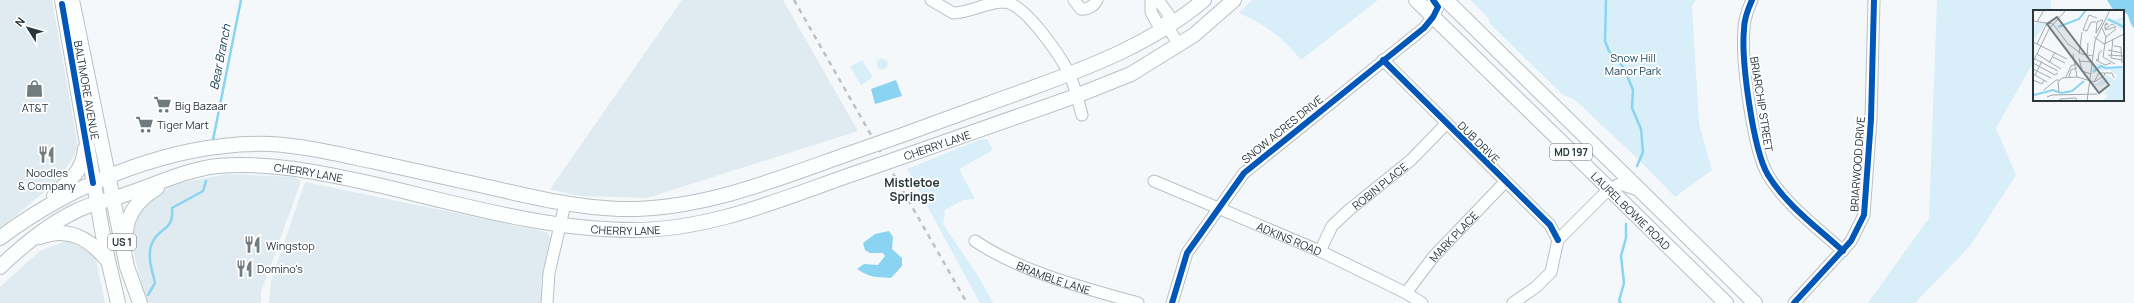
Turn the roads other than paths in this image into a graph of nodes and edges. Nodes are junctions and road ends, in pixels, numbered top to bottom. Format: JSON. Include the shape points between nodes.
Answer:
{"nodes":[{"id":1,"x":62,"y":0,"type":"edge"},
{"id":2,"x":72,"y":0,"type":"edge"},
{"id":3,"x":931,"y":0,"type":"edge"},
{"id":4,"x":1074,"y":0,"type":"edge"},
{"id":5,"x":1097,"y":0,"type":"edge"},
{"id":6,"x":1151,"y":0,"type":"edge"},
{"id":7,"x":1158,"y":0,"type":"edge"},
{"id":8,"x":1204,"y":0,"type":"edge"},
{"id":9,"x":1234,"y":0,"type":"edge"},
{"id":10,"x":1416,"y":0,"type":"edge"},
{"id":11,"x":1432,"y":0,"type":"edge"},
{"id":12,"x":1446,"y":0,"type":"edge"},
{"id":13,"x":1752,"y":0,"type":"edge"},
{"id":14,"x":1874,"y":0,"type":"edge"},
{"id":15,"x":1021,"y":4,"type":"edge"},
{"id":16,"x":1433,"y":17,"type":"junction"},
{"id":17,"x":1166,"y":26,"type":"junction"},
{"id":18,"x":1179,"y":45,"type":"junction"},
{"id":19,"x":1383,"y":60,"type":"junction"},
{"id":20,"x":1070,"y":74,"type":"junction"},
{"id":21,"x":1076,"y":96,"type":"junction"},
{"id":22,"x":1082,"y":115,"type":"dead end"},
{"id":23,"x":1446,"y":124,"type":"junction"},
{"id":24,"x":86,"y":141,"type":"junction"},
{"id":25,"x":185,"y":173,"type":"junction"},
{"id":26,"x":108,"y":178,"type":"junction"},
{"id":27,"x":1154,"y":180,"type":"dead end"},
{"id":28,"x":1505,"y":182,"type":"junction"},
{"id":29,"x":93,"y":183,"type":"junction"},
{"id":30,"x":1609,"y":189,"type":"junction"},
{"id":31,"x":1640,"y":190,"type":"junction"},
{"id":32,"x":113,"y":198,"type":"junction"},
{"id":33,"x":97,"y":203,"type":"junction"},
{"id":34,"x":566,"y":204,"type":"junction"},
{"id":35,"x":43,"y":208,"type":"junction"},
{"id":36,"x":1218,"y":209,"type":"junction"},
{"id":37,"x":561,"y":224,"type":"junction"},
{"id":38,"x":0,"y":238,"type":"edge"},
{"id":39,"x":1558,"y":240,"type":"junction"},
{"id":40,"x":975,"y":241,"type":"dead end"},
{"id":41,"x":24,"y":246,"type":"junction"},
{"id":42,"x":1320,"y":251,"type":"junction"},
{"id":43,"x":1843,"y":251,"type":"junction"},
{"id":44,"x":108,"y":262,"type":"junction"},
{"id":45,"x":0,"y":267,"type":"edge"},
{"id":46,"x":127,"y":267,"type":"junction"},
{"id":47,"x":1406,"y":293,"type":"junction"},
{"id":48,"x":1123,"y":301,"type":"edge"},
{"id":49,"x":118,"y":303,"type":"edge"},
{"id":50,"x":140,"y":303,"type":"edge"},
{"id":51,"x":547,"y":303,"type":"edge"},
{"id":52,"x":1138,"y":303,"type":"edge"},
{"id":53,"x":1172,"y":303,"type":"edge"},
{"id":54,"x":1422,"y":303,"type":"edge"},
{"id":55,"x":1514,"y":303,"type":"edge"},
{"id":56,"x":1726,"y":303,"type":"edge"},
{"id":57,"x":1755,"y":303,"type":"edge"},
{"id":58,"x":1794,"y":303,"type":"edge"}],
"edges":[{"from":1,"to":24,"type":"main road","name":"BALTIMORE AVENUE","number":"US 1"},
{"from":2,"to":26,"type":"main road","name":"BALTIMORE AVENUE","number":"US 1"},
{"from":3,"to":15,"type":"street","via":[[953,13],[1004,2]]},
{"from":4,"to":5,"type":"street","via":[[1085,10]]},
{"from":6,"to":17,"type":"street","via":[[1153,18],[1157,23]]},
{"from":7,"to":17,"type":"street","via":[[1169,15]]},
{"from":8,"to":17,"type":"main road","name":"CHERRY LANE"},
{"from":9,"to":18,"type":"main road","name":"CHERRY LANE","via":[[1210,23]]},
{"from":10,"to":16,"type":"main road","name":"LAUREL BOWIE ROAD","number":"MD 197"},
{"from":11,"to":16,"type":"street","via":[[1438,7]]},
{"from":12,"to":31,"type":"main road","name":"LAUREL BOWIE ROAD","number":"MD 197"},
{"from":13,"to":43,"type":"street","name":"BRIARCHIP STREET","via":[[1744,27],[1744,50],[1761,161],[1768,176],[1781,192]]},
{"from":14,"to":43,"type":"street","name":"BRIARWOOD DRIVE","via":[[1866,205],[1858,230]]},
{"from":15,"to":20,"type":"street","via":[[1049,40]]},
{"from":16,"to":19,"type":"street","name":"SNOW ACRES DRIVE","via":[[1417,34]]},
{"from":16,"to":30,"type":"main road","name":"LAUREL BOWIE ROAD","number":"MD 197"},
{"from":17,"to":18,"type":"street"},
{"from":17,"to":20,"type":"main road","name":"CHERRY LANE","via":[[1119,54]]},
{"from":18,"to":21,"type":"main road","name":"CHERRY LANE","via":[[1131,74]]},
{"from":19,"to":23,"type":"street","name":"DUB DRIVE"},
{"from":19,"to":36,"type":"street","name":"SNOW ACRES DRIVE","via":[[1248,169]]},
{"from":20,"to":21,"type":"street"},
{"from":20,"to":34,"type":"main road","name":"CHERRY LANE","bridge":true,"via":[[736,193],[698,202],[638,209],[594,208]]},
{"from":21,"to":22,"type":"street"},
{"from":21,"to":37,"type":"main road","name":"CHERRY LANE","bridge":true,"via":[[728,218],[687,226],[634,230],[596,229]]},
{"from":23,"to":28,"type":"street","name":"DUB DRIVE"},
{"from":23,"to":42,"type":"street","name":"ROBIN PLACE","via":[[1411,160],[1332,226]]},
{"from":24,"to":29,"type":"main road","name":"BALTIMORE AVENUE","number":"US 1"},
{"from":24,"to":35,"type":"main road","via":[[84,163],[74,177]]},
{"from":25,"to":32,"type":"main road","name":"CHERRY LANE"},
{"from":25,"to":37,"type":"main road","name":"CHERRY LANE","via":[[218,166],[240,165],[319,172],[531,220]]},
{"from":25,"to":46,"type":"main road","via":[[145,196],[132,210],[126,229]]},
{"from":26,"to":29,"type":"main road","name":"CHERRY LANE"},
{"from":26,"to":32,"type":"main road","name":"BALTIMORE AVENUE","number":"US 1"},
{"from":26,"to":34,"type":"main road","name":"CHERRY LANE","via":[[192,150],[273,144],[318,150]]},
{"from":27,"to":36,"type":"street","name":"ADKINS ROAD"},
{"from":28,"to":39,"type":"street","name":"DUB DRIVE","via":[[1550,225]]},
{"from":28,"to":47,"type":"street","name":"MARK PLACE","via":[[1434,256]]},
{"from":29,"to":33,"type":"main road","name":"BALTIMORE AVENUE","number":"US 1"},
{"from":29,"to":35,"type":"main road","name":"CHERRY LANE"},
{"from":30,"to":31,"type":"street","via":[[1620,184]]},
{"from":30,"to":39,"type":"street"},
{"from":30,"to":56,"type":"main road","name":"LAUREL BOWIE ROAD","number":"MD 197"},
{"from":31,"to":57,"type":"main road","name":"LAUREL BOWIE ROAD","number":"MD 197"},
{"from":32,"to":33,"type":"main road","name":"CHERRY LANE"},
{"from":32,"to":46,"type":"main road","name":"BALTIMORE AVENUE","number":"US 1"},
{"from":33,"to":41,"type":"main road","name":"CHERRY LANE","via":[[52,224]]},
{"from":33,"to":44,"type":"main road","name":"BALTIMORE AVENUE","number":"US 1"},
{"from":34,"to":37,"type":"street"},
{"from":35,"to":38,"type":"main road","name":"CHERRY LANE"},
{"from":36,"to":42,"type":"street","name":"ADKINS ROAD"},
{"from":36,"to":53,"type":"street","name":"SNOW ACRES DRIVE","via":[[1187,253]]},
{"from":37,"to":51,"type":"street","via":[[549,273]]},
{"from":39,"to":55,"type":"street","via":[[1551,272]]},
{"from":40,"to":48,"type":"street","name":"BRAMBLE LANE","via":[[1029,269]]},
{"from":41,"to":44,"type":"main road","via":[[42,236],[58,232],[72,233],[91,243]]},
{"from":41,"to":45,"type":"main road","name":"CHERRY LANE"},
{"from":42,"to":47,"type":"street","name":"ADKINS ROAD"},
{"from":43,"to":58,"type":"street","name":"BRIARWOOD DRIVE"},
{"from":44,"to":49,"type":"main road","name":"BALTIMORE AVENUE","number":"US 1"},
{"from":46,"to":50,"type":"main road","name":"BALTIMORE AVENUE","number":"US 1"},
{"from":47,"to":54,"type":"street","name":"ADKINS ROAD"},
{"from":48,"to":52,"type":"street","name":"BRAMBLE LANE"}]}
